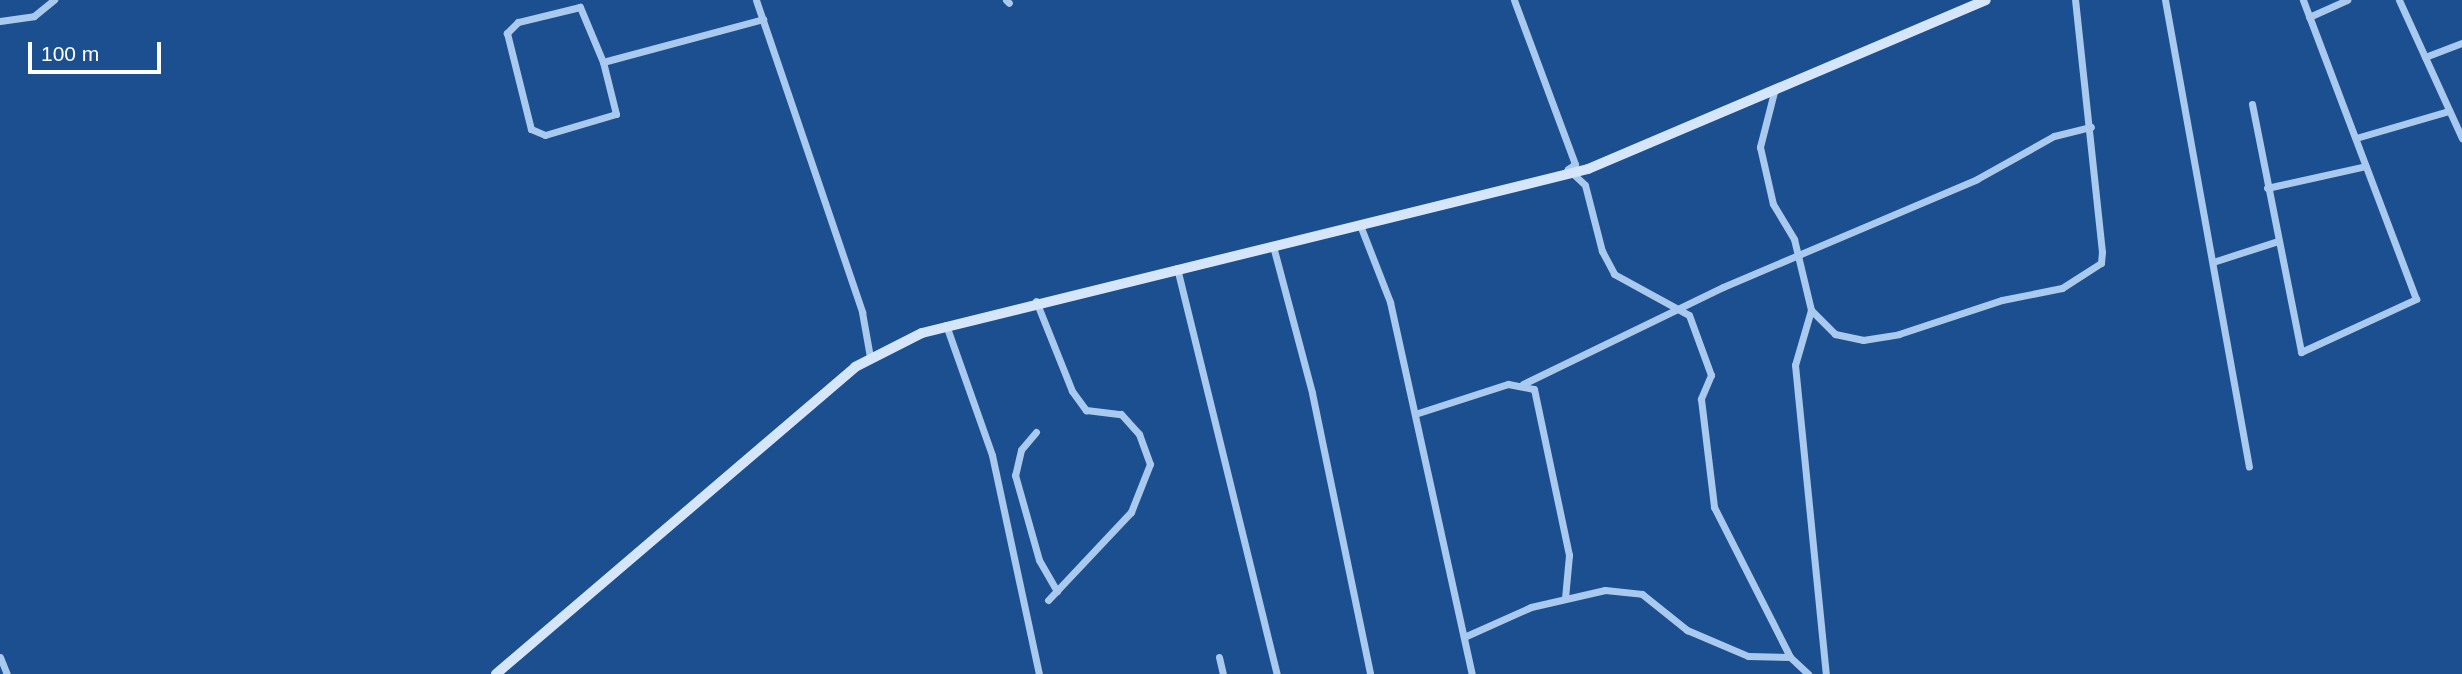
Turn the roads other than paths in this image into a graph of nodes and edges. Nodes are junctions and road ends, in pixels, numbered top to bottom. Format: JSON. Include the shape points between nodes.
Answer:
{"nodes":[{"id":1,"x":54,"y":0,"type":"edge"},
{"id":2,"x":756,"y":0,"type":"edge"},
{"id":3,"x":1514,"y":0,"type":"edge"},
{"id":4,"x":1986,"y":0,"type":"edge"},
{"id":5,"x":2075,"y":0,"type":"edge"},
{"id":6,"x":2165,"y":0,"type":"edge"},
{"id":7,"x":2303,"y":0,"type":"edge"},
{"id":8,"x":2347,"y":0,"type":"edge"},
{"id":9,"x":2399,"y":0,"type":"edge"},
{"id":10,"x":2309,"y":17,"type":"junction"},
{"id":11,"x":763,"y":19,"type":"junction"},
{"id":12,"x":0,"y":21,"type":"edge"},
{"id":13,"x":2462,"y":43,"type":"edge"},
{"id":14,"x":2425,"y":57,"type":"junction"},
{"id":15,"x":603,"y":62,"type":"junction"},
{"id":16,"x":1774,"y":92,"type":"junction"},
{"id":17,"x":2252,"y":104,"type":"dead end"},
{"id":18,"x":2449,"y":111,"type":"junction"},
{"id":19,"x":2091,"y":127,"type":"junction"},
{"id":20,"x":2356,"y":138,"type":"junction"},
{"id":21,"x":2462,"y":138,"type":"edge"},
{"id":22,"x":2366,"y":166,"type":"junction"},
{"id":23,"x":1568,"y":169,"type":"junction"},
{"id":24,"x":2267,"y":188,"type":"junction"},
{"id":25,"x":1360,"y":225,"type":"junction"},
{"id":26,"x":2278,"y":241,"type":"junction"},
{"id":27,"x":1273,"y":246,"type":"junction"},
{"id":28,"x":1795,"y":257,"type":"junction"},
{"id":29,"x":2213,"y":262,"type":"junction"},
{"id":30,"x":1177,"y":268,"type":"junction"},
{"id":31,"x":1035,"y":301,"type":"junction"},
{"id":32,"x":1675,"y":310,"type":"junction"},
{"id":33,"x":1811,"y":310,"type":"junction"},
{"id":34,"x":946,"y":326,"type":"junction"},
{"id":35,"x":870,"y":358,"type":"junction"},
{"id":36,"x":1523,"y":384,"type":"junction"},
{"id":37,"x":1415,"y":414,"type":"junction"},
{"id":38,"x":1036,"y":432,"type":"dead end"},
{"id":39,"x":2249,"y":467,"type":"dead end"},
{"id":40,"x":1057,"y":591,"type":"junction"},
{"id":41,"x":1565,"y":598,"type":"junction"},
{"id":42,"x":1048,"y":600,"type":"dead end"},
{"id":43,"x":1464,"y":637,"type":"junction"},
{"id":44,"x":0,"y":657,"type":"edge"},
{"id":45,"x":1219,"y":657,"type":"dead end"},
{"id":46,"x":1790,"y":657,"type":"junction"},
{"id":47,"x":7,"y":674,"type":"edge"},
{"id":48,"x":496,"y":674,"type":"edge"},
{"id":49,"x":1039,"y":674,"type":"edge"},
{"id":50,"x":1223,"y":674,"type":"edge"},
{"id":51,"x":1277,"y":674,"type":"edge"},
{"id":52,"x":1370,"y":674,"type":"edge"},
{"id":53,"x":1472,"y":674,"type":"edge"},
{"id":54,"x":1808,"y":674,"type":"edge"},
{"id":55,"x":1826,"y":674,"type":"edge"}],
"edges":[{"from":1,"to":12,"type":"street","via":[[34,16]]},
{"from":2,"to":11,"type":"street"},
{"from":3,"to":23,"type":"street","via":[[1575,164]]},
{"from":4,"to":16,"type":"main road"},
{"from":5,"to":19,"type":"street"},
{"from":6,"to":29,"type":"street"},
{"from":7,"to":10,"type":"street"},
{"from":8,"to":10,"type":"street"},
{"from":9,"to":14,"type":"street"},
{"from":10,"to":20,"type":"street"},
{"from":11,"to":15,"type":"street"},
{"from":11,"to":35,"type":"street","via":[[862,312]]},
{"from":13,"to":14,"type":"street"},
{"from":14,"to":18,"type":"street"},
{"from":15,"to":15,"type":"street","via":[[580,7],[517,22],[507,33],[538,134],[616,114]]},
{"from":16,"to":23,"type":"main road","via":[[1599,165]]},
{"from":16,"to":28,"type":"street","via":[[1760,147],[1773,204],[1788,222]]},
{"from":17,"to":24,"type":"street"},
{"from":18,"to":20,"type":"street"},
{"from":18,"to":21,"type":"street"},
{"from":19,"to":28,"type":"street","via":[[2054,135],[1977,179]]},
{"from":19,"to":33,"type":"street","via":[[2102,252],[2101,263],[2080,278],[1863,340],[1835,334]]},
{"from":20,"to":22,"type":"street"},
{"from":22,"to":24,"type":"street"},
{"from":22,"to":26,"type":"street","via":[[2416,299],[2301,352]]},
{"from":23,"to":25,"type":"main road"},
{"from":23,"to":32,"type":"street","via":[[1585,185],[1614,274]]},
{"from":24,"to":26,"type":"street"},
{"from":25,"to":27,"type":"main road"},
{"from":25,"to":37,"type":"street","via":[[1391,302]]},
{"from":26,"to":29,"type":"street"},
{"from":27,"to":30,"type":"main road"},
{"from":27,"to":52,"type":"street","via":[[1312,393]]},
{"from":28,"to":32,"type":"street"},
{"from":28,"to":33,"type":"street"},
{"from":29,"to":39,"type":"street"},
{"from":30,"to":31,"type":"main road"},
{"from":30,"to":51,"type":"street"},
{"from":31,"to":34,"type":"main road"},
{"from":31,"to":40,"type":"street","via":[[1072,391],[1086,410],[1121,414],[1139,434],[1150,464],[1131,512]]},
{"from":32,"to":36,"type":"street"},
{"from":32,"to":46,"type":"street","via":[[1689,315],[1710,365],[1702,435],[1714,507]]},
{"from":33,"to":55,"type":"street","via":[[1795,365]]},
{"from":34,"to":35,"type":"main road"},
{"from":34,"to":49,"type":"street","via":[[992,455]]},
{"from":35,"to":48,"type":"main road"},
{"from":36,"to":37,"type":"street"},
{"from":36,"to":41,"type":"street","via":[[1534,389],[1541,406],[1557,486],[1572,578]]},
{"from":37,"to":43,"type":"street"},
{"from":38,"to":40,"type":"street","via":[[1021,450],[1015,475],[1039,560]]},
{"from":40,"to":42,"type":"street"},
{"from":41,"to":43,"type":"street"},
{"from":41,"to":46,"type":"street","via":[[1605,590],[1642,594],[1687,630],[1748,656]]},
{"from":43,"to":53,"type":"street"},
{"from":44,"to":47,"type":"street"},
{"from":45,"to":50,"type":"street"},
{"from":46,"to":54,"type":"street"}]}
